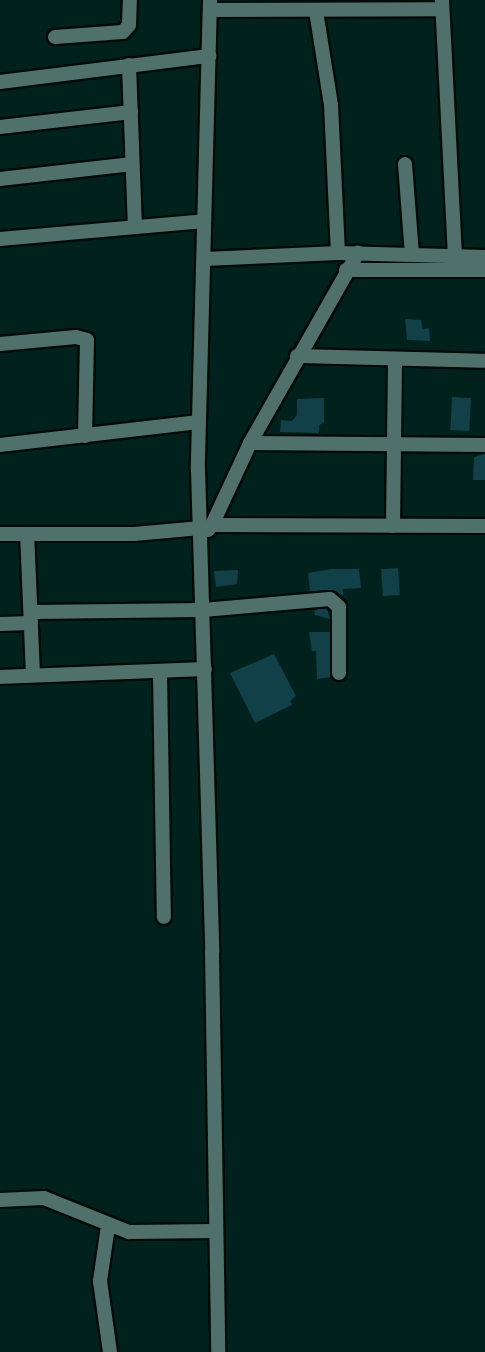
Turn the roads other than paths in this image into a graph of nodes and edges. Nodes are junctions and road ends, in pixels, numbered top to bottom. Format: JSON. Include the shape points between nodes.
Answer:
{"nodes":[{"id":1,"x":130,"y":0,"type":"edge"},
{"id":2,"x":442,"y":4,"type":"edge"},
{"id":3,"x":210,"y":5,"type":"edge"},
{"id":4,"x":364,"y":6,"type":"edge"},
{"id":5,"x":316,"y":11,"type":"junction"},
{"id":6,"x":55,"y":37,"type":"dead end"},
{"id":7,"x":209,"y":56,"type":"junction"},
{"id":8,"x":129,"y":65,"type":"junction"},
{"id":9,"x":0,"y":82,"type":"edge"},
{"id":10,"x":131,"y":112,"type":"junction"},
{"id":11,"x":0,"y":127,"type":"edge"},
{"id":12,"x":132,"y":164,"type":"junction"},
{"id":13,"x":405,"y":164,"type":"dead end"},
{"id":14,"x":0,"y":179,"type":"edge"},
{"id":15,"x":204,"y":221,"type":"junction"},
{"id":16,"x":135,"y":226,"type":"junction"},
{"id":17,"x":0,"y":239,"type":"edge"},
{"id":18,"x":338,"y":253,"type":"junction"},
{"id":19,"x":358,"y":253,"type":"junction"},
{"id":20,"x":412,"y":254,"type":"junction"},
{"id":21,"x":455,"y":255,"type":"junction"},
{"id":22,"x":485,"y":257,"type":"edge"},
{"id":23,"x":205,"y":259,"type":"junction"},
{"id":24,"x":346,"y":270,"type":"junction"},
{"id":25,"x":485,"y":270,"type":"edge"},
{"id":26,"x":0,"y":344,"type":"edge"},
{"id":27,"x":297,"y":356,"type":"junction"},
{"id":28,"x":394,"y":360,"type":"junction"},
{"id":29,"x":485,"y":361,"type":"edge"},
{"id":30,"x":199,"y":422,"type":"junction"},
{"id":31,"x":85,"y":436,"type":"junction"},
{"id":32,"x":250,"y":443,"type":"junction"},
{"id":33,"x":394,"y":443,"type":"junction"},
{"id":34,"x":0,"y":445,"type":"edge"},
{"id":35,"x":485,"y":445,"type":"edge"},
{"id":36,"x":393,"y":526,"type":"junction"},
{"id":37,"x":485,"y":526,"type":"edge"},
{"id":38,"x":205,"y":530,"type":"junction"},
{"id":39,"x":0,"y":534,"type":"edge"},
{"id":40,"x":27,"y":534,"type":"junction"},
{"id":41,"x":203,"y":610,"type":"junction"},
{"id":42,"x":31,"y":618,"type":"junction"},
{"id":43,"x":0,"y":624,"type":"edge"},
{"id":44,"x":205,"y":669,"type":"junction"},
{"id":45,"x":160,"y":672,"type":"junction"},
{"id":46,"x":339,"y":673,"type":"dead end"},
{"id":47,"x":33,"y":675,"type":"junction"},
{"id":48,"x":0,"y":676,"type":"edge"},
{"id":49,"x":164,"y":917,"type":"dead end"},
{"id":50,"x":0,"y":1200,"type":"edge"},
{"id":51,"x":108,"y":1226,"type":"junction"},
{"id":52,"x":216,"y":1230,"type":"junction"},
{"id":53,"x":110,"y":1352,"type":"edge"},
{"id":54,"x":218,"y":1352,"type":"edge"}],
"edges":[{"from":1,"to":6,"type":"street","via":[[129,25],[123,32]]},
{"from":2,"to":4,"type":"street"},
{"from":2,"to":21,"type":"street"},
{"from":3,"to":5,"type":"street"},
{"from":3,"to":7,"type":"street"},
{"from":4,"to":5,"type":"street"},
{"from":5,"to":18,"type":"street","via":[[331,105]]},
{"from":7,"to":8,"type":"street"},
{"from":7,"to":15,"type":"street"},
{"from":8,"to":9,"type":"street"},
{"from":8,"to":10,"type":"street"},
{"from":10,"to":11,"type":"street"},
{"from":10,"to":12,"type":"street"},
{"from":12,"to":14,"type":"street"},
{"from":12,"to":16,"type":"street"},
{"from":13,"to":20,"type":"street"},
{"from":15,"to":16,"type":"street"},
{"from":15,"to":23,"type":"street"},
{"from":16,"to":17,"type":"street"},
{"from":18,"to":19,"type":"street"},
{"from":18,"to":23,"type":"street"},
{"from":19,"to":20,"type":"street"},
{"from":19,"to":24,"type":"street"},
{"from":20,"to":21,"type":"street"},
{"from":21,"to":22,"type":"street"},
{"from":23,"to":30,"type":"street"},
{"from":24,"to":25,"type":"street"},
{"from":24,"to":27,"type":"street"},
{"from":26,"to":31,"type":"street","via":[[76,337],[87,340]]},
{"from":27,"to":28,"type":"street"},
{"from":27,"to":32,"type":"street"},
{"from":28,"to":29,"type":"street"},
{"from":28,"to":33,"type":"street"},
{"from":30,"to":31,"type":"street"},
{"from":30,"to":38,"type":"street"},
{"from":31,"to":34,"type":"street"},
{"from":32,"to":33,"type":"street"},
{"from":32,"to":38,"type":"street"},
{"from":33,"to":35,"type":"street"},
{"from":33,"to":36,"type":"street"},
{"from":36,"to":37,"type":"street"},
{"from":36,"to":38,"type":"street"},
{"from":38,"to":40,"type":"street"},
{"from":38,"to":41,"type":"street"},
{"from":39,"to":40,"type":"street"},
{"from":40,"to":42,"type":"street"},
{"from":41,"to":42,"type":"street"},
{"from":41,"to":44,"type":"street"},
{"from":41,"to":46,"type":"street","via":[[332,599],[339,607]]},
{"from":42,"to":43,"type":"street"},
{"from":42,"to":47,"type":"street"},
{"from":44,"to":45,"type":"street"},
{"from":44,"to":52,"type":"street"},
{"from":45,"to":47,"type":"street"},
{"from":45,"to":49,"type":"street"},
{"from":47,"to":48,"type":"street"},
{"from":50,"to":51,"type":"street","via":[[44,1198]]},
{"from":51,"to":52,"type":"street","via":[[129,1232]]},
{"from":51,"to":53,"type":"street","via":[[100,1281]]},
{"from":52,"to":54,"type":"street"}]}
